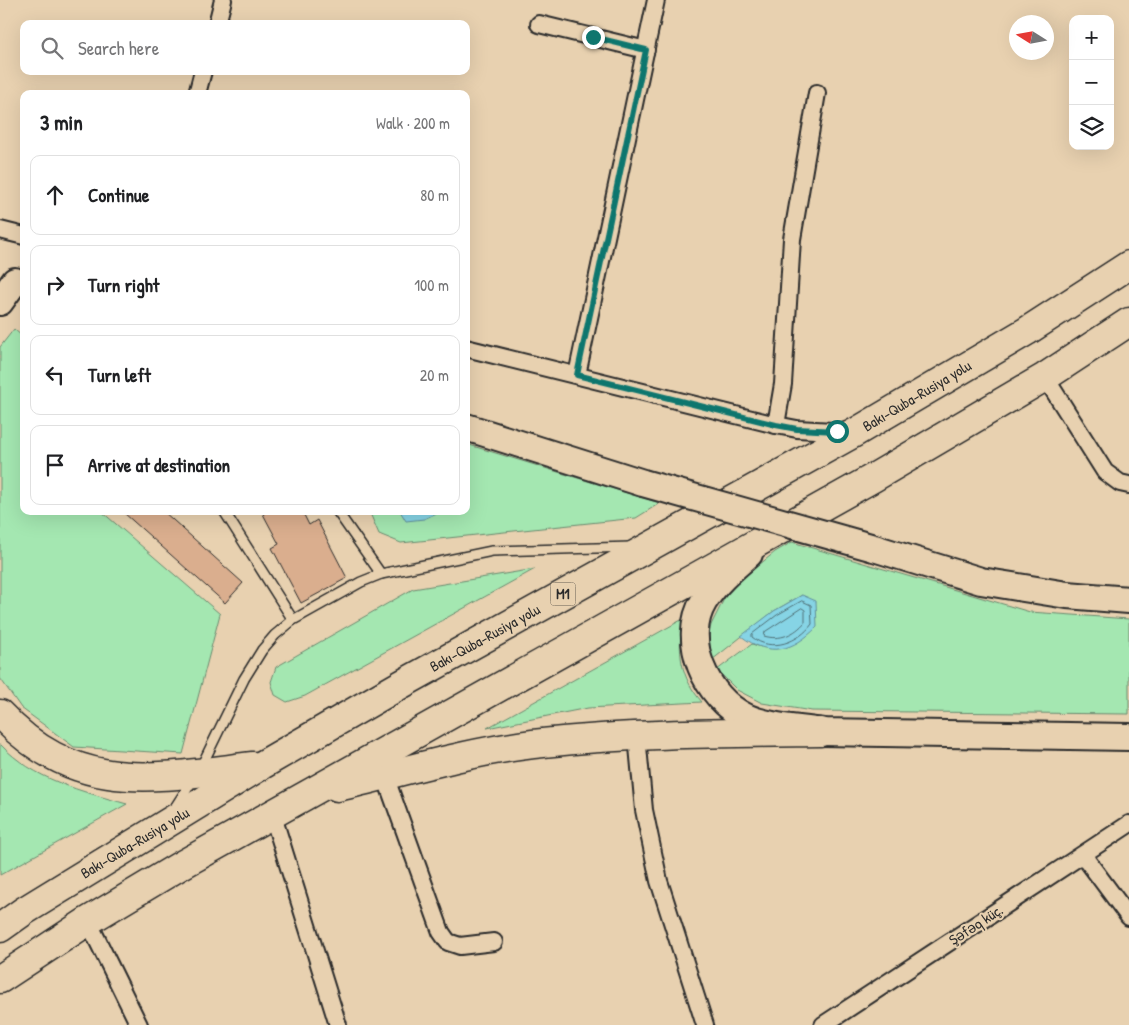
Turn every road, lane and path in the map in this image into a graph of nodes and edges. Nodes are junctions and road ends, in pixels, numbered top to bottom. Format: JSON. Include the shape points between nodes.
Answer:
{"nodes":[{"id":1,"x":223,"y":0,"type":"edge"},
{"id":2,"x":656,"y":0,"type":"edge"},
{"id":3,"x":218,"y":20,"type":"edge"},
{"id":4,"x":539,"y":24,"type":"dead end"},
{"id":5,"x":646,"y":50,"type":"junction"},
{"id":6,"x":202,"y":75,"type":"edge"},
{"id":7,"x":198,"y":90,"type":"edge"},
{"id":8,"x":816,"y":93,"type":"dead end"},
{"id":9,"x":0,"y":230,"type":"edge"},
{"id":10,"x":20,"y":235,"type":"edge"},
{"id":11,"x":1129,"y":265,"type":"edge"},
{"id":12,"x":1129,"y":322,"type":"edge"},
{"id":13,"x":470,"y":349,"type":"edge"},
{"id":14,"x":577,"y":375,"type":"junction"},
{"id":15,"x":1045,"y":377,"type":"junction"},
{"id":16,"x":776,"y":425,"type":"junction"},
{"id":17,"x":470,"y":428,"type":"edge"},
{"id":18,"x":856,"y":432,"type":"junction"},
{"id":19,"x":1129,"y":485,"type":"edge"},
{"id":20,"x":227,"y":515,"type":"edge"},
{"id":21,"x":340,"y":515,"type":"edge"},
{"id":22,"x":770,"y":535,"type":"junction"},
{"id":23,"x":648,"y":546,"type":"junction"},
{"id":24,"x":382,"y":574,"type":"junction"},
{"id":25,"x":1129,"y":600,"type":"edge"},
{"id":26,"x":293,"y":620,"type":"junction"},
{"id":27,"x":0,"y":714,"type":"edge"},
{"id":28,"x":821,"y":732,"type":"junction"},
{"id":29,"x":637,"y":736,"type":"junction"},
{"id":30,"x":1129,"y":737,"type":"edge"},
{"id":31,"x":262,"y":765,"type":"junction"},
{"id":32,"x":198,"y":773,"type":"junction"},
{"id":33,"x":385,"y":776,"type":"junction"},
{"id":34,"x":304,"y":795,"type":"junction"},
{"id":35,"x":272,"y":813,"type":"junction"},
{"id":36,"x":1129,"y":824,"type":"edge"},
{"id":37,"x":163,"y":826,"type":"junction"},
{"id":38,"x":1083,"y":854,"type":"junction"},
{"id":39,"x":1129,"y":917,"type":"edge"},
{"id":40,"x":88,"y":921,"type":"junction"},
{"id":41,"x":0,"y":928,"type":"edge"},
{"id":42,"x":494,"y":942,"type":"dead end"},
{"id":43,"x":0,"y":979,"type":"edge"},
{"id":44,"x":139,"y":1025,"type":"edge"},
{"id":45,"x":338,"y":1025,"type":"edge"},
{"id":46,"x":705,"y":1025,"type":"edge"},
{"id":47,"x":823,"y":1025,"type":"edge"}],
"edges":[{"from":1,"to":3,"type":"street"},
{"from":2,"to":5,"type":"street"},
{"from":4,"to":5,"type":"street"},
{"from":5,"to":14,"type":"street"},
{"from":6,"to":7,"type":"street"},
{"from":8,"to":16,"type":"street","via":[[792,239],[783,384]]},
{"from":9,"to":10,"type":"street"},
{"from":11,"to":18,"type":"highway","name":"Bakı-Quba-Rusiya yolu","number":"M1","via":[[1027,331]]},
{"from":12,"to":15,"type":"highway"},
{"from":13,"to":14,"type":"street"},
{"from":14,"to":16,"type":"street"},
{"from":15,"to":19,"type":"street","via":[[1105,472],[1120,483]]},
{"from":15,"to":22,"type":"highway"},
{"from":16,"to":18,"type":"street","via":[[804,430]]},
{"from":17,"to":25,"type":"main road","bridge":true,"via":[[643,483],[982,581],[1067,595]]},
{"from":18,"to":23,"type":"highway","name":"Bakı-Quba-Rusiya yolu","number":"M1"},
{"from":20,"to":26,"type":"lane"},
{"from":21,"to":24,"type":"lane"},
{"from":22,"to":28,"type":"main road","via":[[725,575],[704,601],[697,620],[696,647],[705,678],[722,699],[746,716]]},
{"from":22,"to":34,"type":"highway"},
{"from":23,"to":24,"type":"lane","via":[[492,551]]},
{"from":23,"to":31,"type":"highway","name":"Bakı-Quba-Rusiya yolu","number":"M1"},
{"from":24,"to":26,"type":"lane","via":[[361,582]]},
{"from":26,"to":32,"type":"lane","via":[[262,650],[244,679]]},
{"from":27,"to":32,"type":"highway","via":[[35,746],[64,762],[104,775],[141,777]]},
{"from":28,"to":29,"type":"highway"},
{"from":28,"to":30,"type":"main road"},
{"from":29,"to":33,"type":"highway","via":[[532,744]]},
{"from":29,"to":46,"type":"street","via":[[644,810],[658,881]]},
{"from":31,"to":32,"type":"highway"},
{"from":31,"to":37,"type":"highway","name":"Bakı-Quba-Rusiya yolu","number":"M1"},
{"from":32,"to":37,"type":"lane"},
{"from":33,"to":34,"type":"highway"},
{"from":33,"to":42,"type":"street","via":[[441,932],[448,942],[460,946]]},
{"from":34,"to":35,"type":"highway"},
{"from":35,"to":40,"type":"highway"},
{"from":35,"to":45,"type":"street"},
{"from":36,"to":38,"type":"street","name":"Şəfəq küç."},
{"from":37,"to":41,"type":"highway","name":"Bakı-Quba-Rusiya yolu","number":"M1"},
{"from":38,"to":39,"type":"street"},
{"from":38,"to":47,"type":"street","name":"Şəfəq küç."},
{"from":40,"to":43,"type":"highway"},
{"from":40,"to":44,"type":"street"}]}
